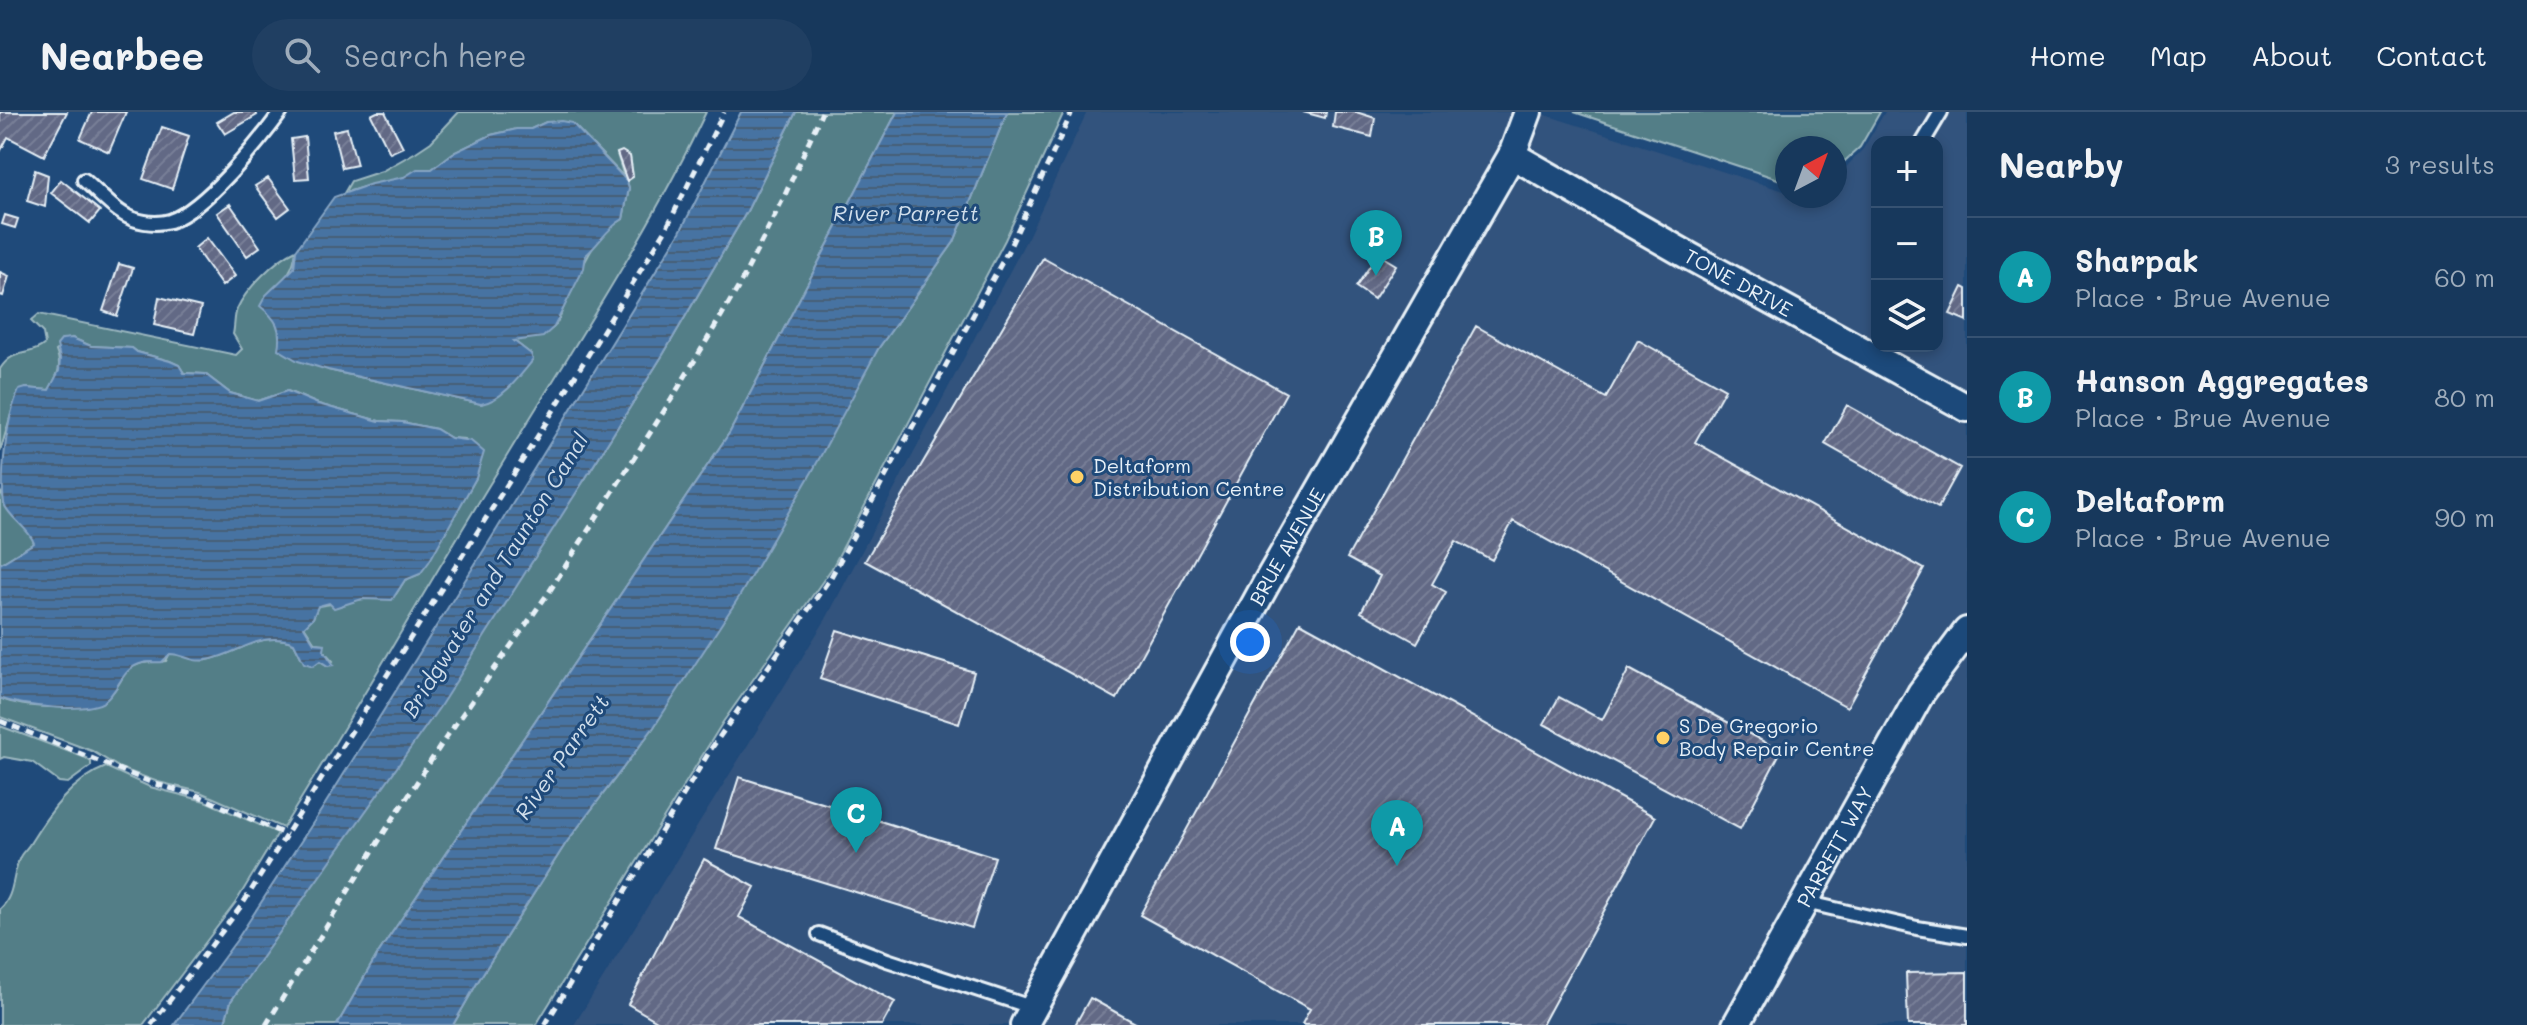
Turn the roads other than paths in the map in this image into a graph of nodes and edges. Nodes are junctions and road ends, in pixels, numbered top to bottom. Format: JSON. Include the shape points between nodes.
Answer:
{"nodes":[{"id":1,"x":281,"y":112,"type":"edge"},
{"id":2,"x":1528,"y":112,"type":"edge"},
{"id":3,"x":1941,"y":112,"type":"edge"},
{"id":4,"x":1927,"y":136,"type":"edge"},
{"id":5,"x":1512,"y":155,"type":"junction"},
{"id":6,"x":84,"y":180,"type":"dead end"},
{"id":7,"x":1967,"y":408,"type":"edge"},
{"id":8,"x":1967,"y":631,"type":"edge"},
{"id":9,"x":1805,"y":902,"type":"junction"},
{"id":10,"x":819,"y":934,"type":"dead end"},
{"id":11,"x":1967,"y":936,"type":"edge"},
{"id":12,"x":1029,"y":1016,"type":"edge"},
{"id":13,"x":1736,"y":1025,"type":"edge"}],
"edges":[{"from":1,"to":6,"type":"lane","via":[[225,178],[169,221],[132,218]]},
{"from":2,"to":5,"type":"street","name":"BRUE AVENUE"},
{"from":3,"to":4,"type":"lane"},
{"from":5,"to":7,"type":"street","name":"TONE DRIVE"},
{"from":5,"to":12,"type":"street","name":"BRUE AVENUE","via":[[1266,584]]},
{"from":8,"to":9,"type":"street","name":"PARRETT WAY","via":[[1921,693]]},
{"from":9,"to":11,"type":"lane"},
{"from":9,"to":13,"type":"street","name":"PARRETT WAY"},
{"from":10,"to":12,"type":"lane"}]}
